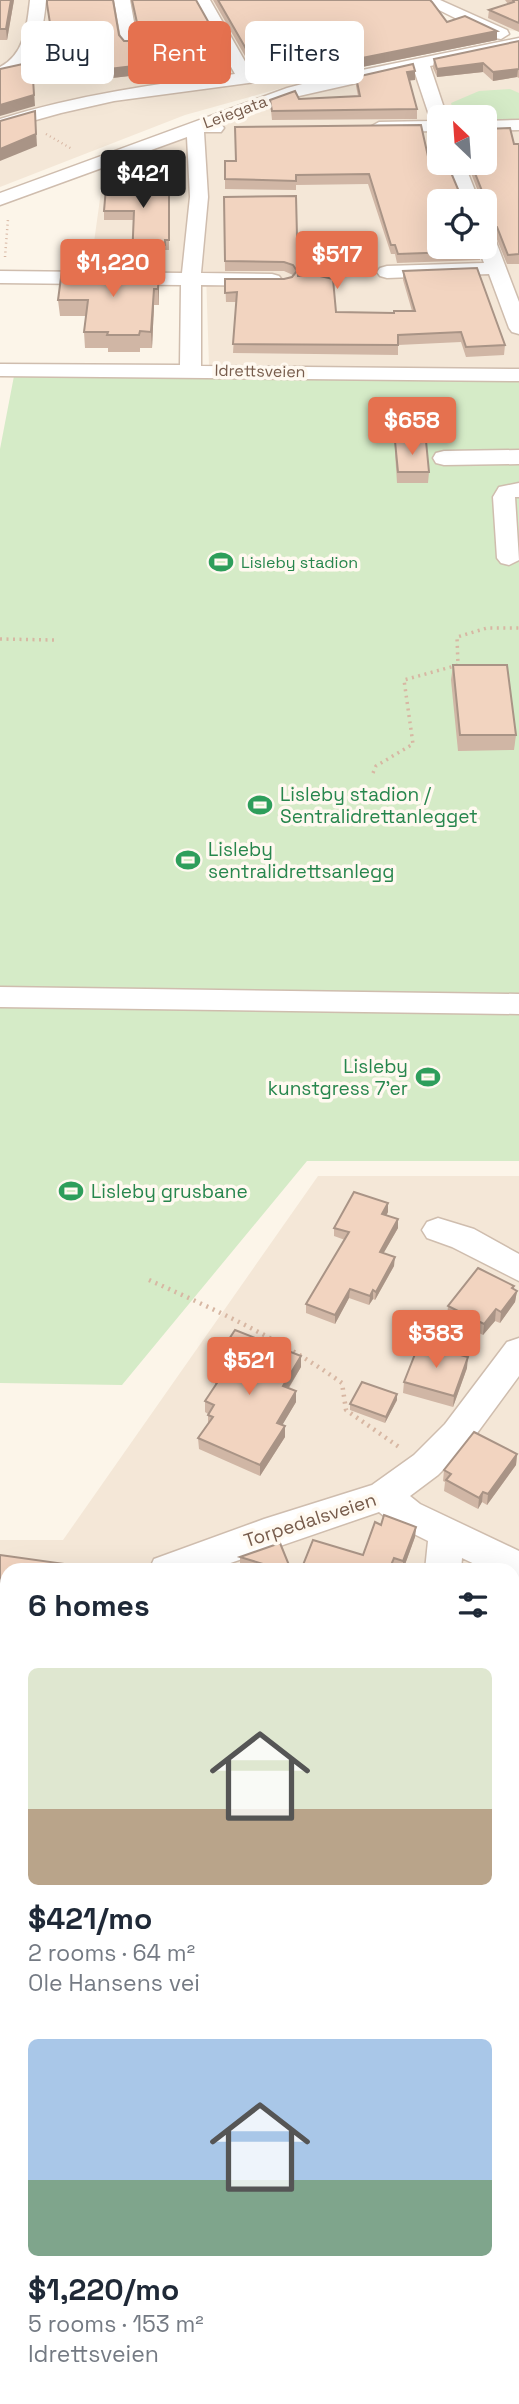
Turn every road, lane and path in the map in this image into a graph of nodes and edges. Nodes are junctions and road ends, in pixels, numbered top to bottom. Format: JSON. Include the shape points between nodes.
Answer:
{"nodes":[{"id":1,"x":38,"y":0,"type":"edge"},
{"id":2,"x":122,"y":0,"type":"edge"},
{"id":3,"x":202,"y":0,"type":"edge"},
{"id":4,"x":426,"y":0,"type":"edge"},
{"id":5,"x":36,"y":21,"type":"edge"},
{"id":6,"x":128,"y":33,"type":"edge"},
{"id":7,"x":519,"y":42,"type":"edge"},
{"id":8,"x":0,"y":51,"type":"edge"},
{"id":9,"x":21,"y":52,"type":"edge"},
{"id":10,"x":21,"y":62,"type":"edge"},
{"id":11,"x":420,"y":63,"type":"junction"},
{"id":12,"x":0,"y":74,"type":"edge"},
{"id":13,"x":364,"y":75,"type":"edge"},
{"id":14,"x":245,"y":76,"type":"edge"},
{"id":15,"x":245,"y":78,"type":"edge"},
{"id":16,"x":323,"y":84,"type":"edge"},
{"id":17,"x":434,"y":105,"type":"edge"},
{"id":18,"x":0,"y":111,"type":"edge"},
{"id":19,"x":38,"y":114,"type":"junction"},
{"id":20,"x":20,"y":119,"type":"junction"},
{"id":21,"x":0,"y":125,"type":"edge"},
{"id":22,"x":519,"y":125,"type":"edge"},
{"id":23,"x":195,"y":126,"type":"junction"},
{"id":24,"x":427,"y":126,"type":"edge"},
{"id":25,"x":497,"y":126,"type":"edge"},
{"id":26,"x":358,"y":127,"type":"edge"},
{"id":27,"x":250,"y":128,"type":"edge"},
{"id":28,"x":75,"y":151,"type":"dead end"},
{"id":29,"x":0,"y":199,"type":"edge"},
{"id":30,"x":493,"y":259,"type":"edge"},
{"id":31,"x":496,"y":268,"type":"junction"},
{"id":32,"x":387,"y":272,"type":"dead end"},
{"id":33,"x":0,"y":277,"type":"edge"},
{"id":34,"x":191,"y":278,"type":"junction"},
{"id":35,"x":284,"y":280,"type":"edge"},
{"id":36,"x":519,"y":328,"type":"edge"},
{"id":37,"x":0,"y":370,"type":"edge"},
{"id":38,"x":190,"y":370,"type":"junction"},
{"id":39,"x":519,"y":375,"type":"edge"},
{"id":40,"x":519,"y":457,"type":"edge"},
{"id":41,"x":444,"y":458,"type":"dead end"},
{"id":42,"x":519,"y":490,"type":"edge"},
{"id":43,"x":509,"y":558,"type":"dead end"},
{"id":44,"x":519,"y":628,"type":"edge"},
{"id":45,"x":0,"y":639,"type":"edge"},
{"id":46,"x":54,"y":640,"type":"dead end"},
{"id":47,"x":373,"y":773,"type":"dead end"},
{"id":48,"x":0,"y":997,"type":"edge"},
{"id":49,"x":519,"y":1004,"type":"edge"},
{"id":50,"x":438,"y":1230,"type":"dead end"},
{"id":51,"x":519,"y":1269,"type":"edge"},
{"id":52,"x":149,"y":1280,"type":"dead end"},
{"id":53,"x":519,"y":1351,"type":"edge"},
{"id":54,"x":426,"y":1465,"type":"junction"},
{"id":55,"x":384,"y":1496,"type":"junction"},
{"id":56,"x":447,"y":1534,"type":"junction"},
{"id":57,"x":186,"y":1563,"type":"edge"},
{"id":58,"x":444,"y":1563,"type":"edge"},
{"id":59,"x":508,"y":1563,"type":"edge"}],
"edges":[{"from":1,"to":5,"type":"street"},
{"from":2,"to":6,"type":"street"},
{"from":3,"to":14,"type":"street"},
{"from":4,"to":7,"type":"street"},
{"from":7,"to":11,"type":"street","name":"Leiegata"},
{"from":8,"to":9,"type":"street"},
{"from":10,"to":12,"type":"street"},
{"from":11,"to":13,"type":"street","name":"Leiegata"},
{"from":11,"to":17,"type":"street"},
{"from":15,"to":19,"type":"street","via":[[162,87]]},
{"from":16,"to":23,"type":"street","name":"Leiegata"},
{"from":18,"to":19,"type":"street"},
{"from":19,"to":20,"type":"street"},
{"from":20,"to":21,"type":"street"},
{"from":20,"to":28,"type":"path"},
{"from":22,"to":25,"type":"street"},
{"from":23,"to":27,"type":"street"},
{"from":23,"to":29,"type":"street","name":"Leiegata"},
{"from":23,"to":34,"type":"street","via":[[206,197]]},
{"from":24,"to":26,"type":"street"},
{"from":30,"to":31,"type":"street"},
{"from":31,"to":32,"type":"street"},
{"from":31,"to":36,"type":"street"},
{"from":33,"to":34,"type":"street"},
{"from":34,"to":35,"type":"street"},
{"from":34,"to":38,"type":"street"},
{"from":37,"to":38,"type":"street","name":"Idrettsveien"},
{"from":38,"to":39,"type":"street","name":"Idrettsveien"},
{"from":40,"to":41,"type":"street"},
{"from":42,"to":43,"type":"street","via":[[504,497]]},
{"from":44,"to":47,"type":"path","via":[[487,628],[457,637],[458,665],[404,680],[413,744],[376,766]]},
{"from":45,"to":46,"type":"path"},
{"from":48,"to":49,"type":"street"},
{"from":50,"to":51,"type":"street","via":[[463,1238]]},
{"from":52,"to":54,"type":"path","via":[[312,1360],[342,1383],[346,1410],[352,1417]]},
{"from":53,"to":54,"type":"street","name":"Torpedalsveien","via":[[457,1434]]},
{"from":54,"to":55,"type":"street","name":"Torpedalsveien"},
{"from":55,"to":56,"type":"street","via":[[407,1514]]},
{"from":55,"to":57,"type":"street","name":"Torpedalsveien"},
{"from":56,"to":58,"type":"street"},
{"from":56,"to":59,"type":"street"}]}
